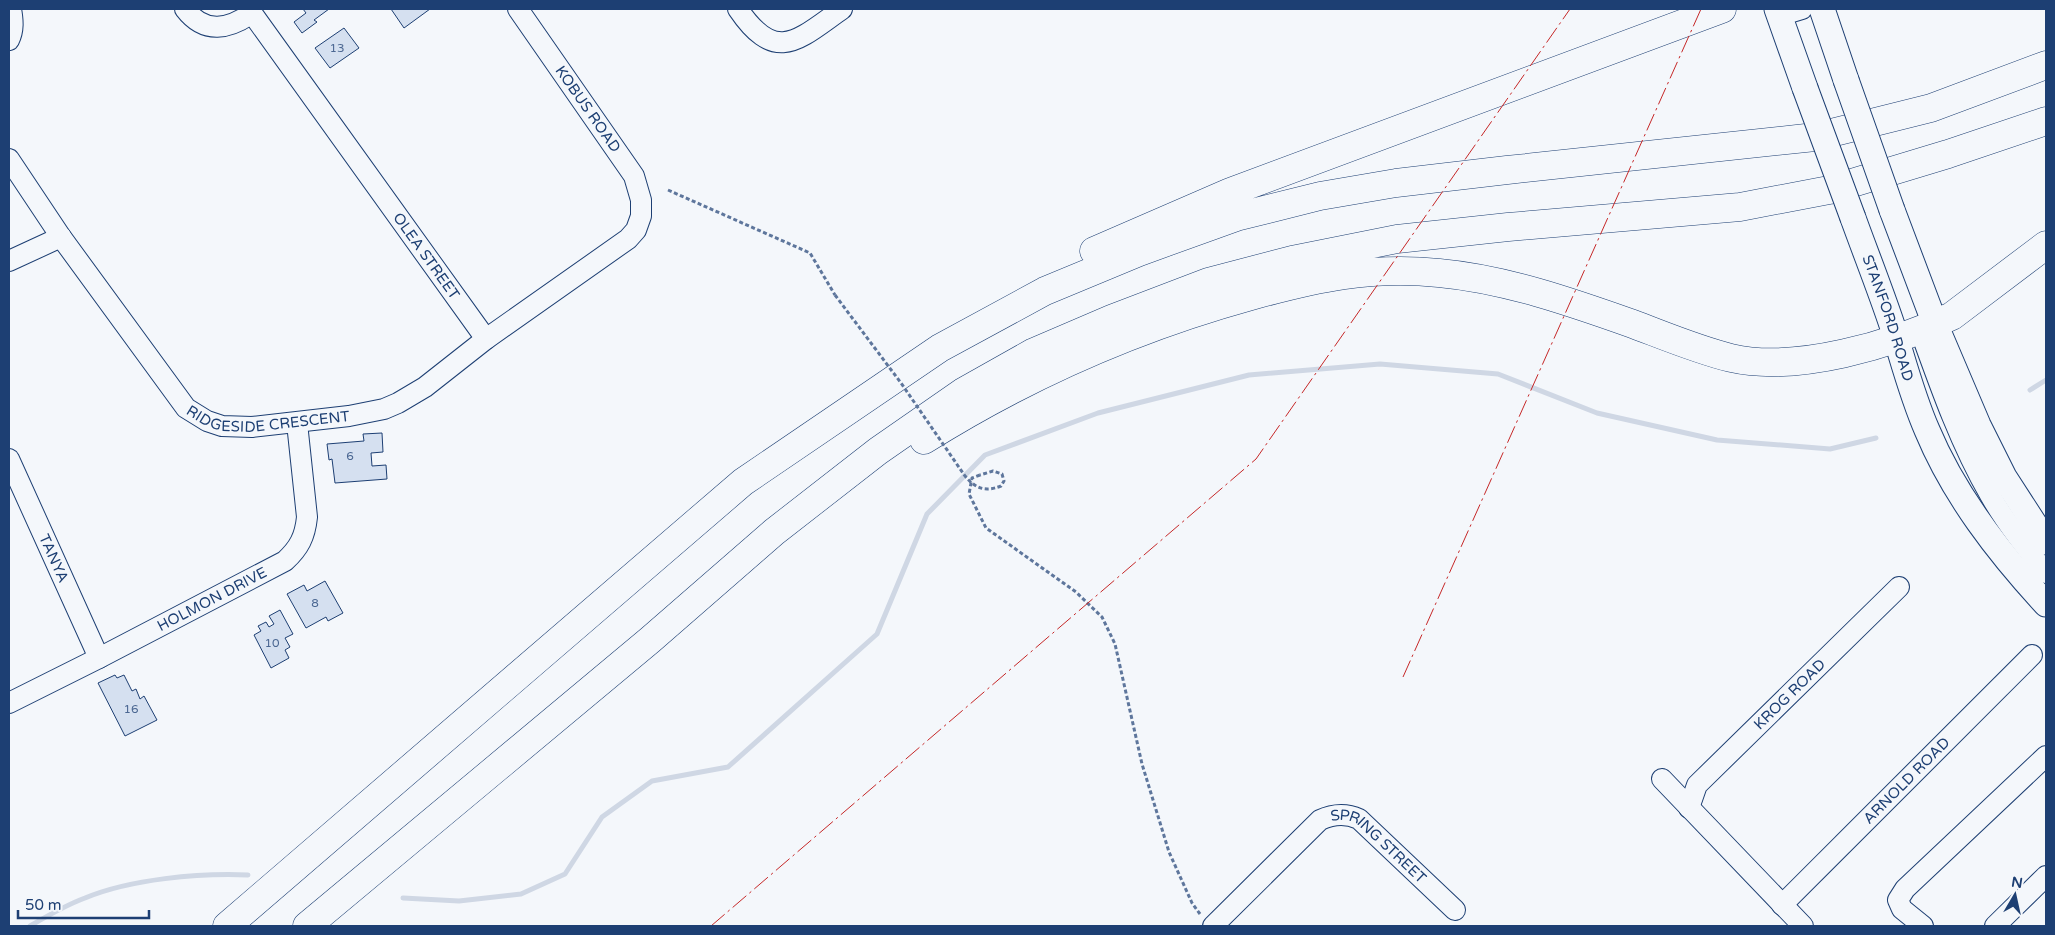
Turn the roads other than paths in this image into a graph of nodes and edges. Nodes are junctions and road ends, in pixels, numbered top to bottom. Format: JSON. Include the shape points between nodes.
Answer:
{"nodes":[{"id":1,"x":11,"y":9,"type":"edge"},
{"id":2,"x":185,"y":9,"type":"edge"},
{"id":3,"x":518,"y":9,"type":"edge"},
{"id":4,"x":738,"y":9,"type":"edge"},
{"id":5,"x":842,"y":9,"type":"edge"},
{"id":6,"x":1722,"y":9,"type":"edge"},
{"id":7,"x":1802,"y":9,"type":"edge"},
{"id":8,"x":1822,"y":9,"type":"edge"},
{"id":9,"x":251,"y":11,"type":"edge"},
{"id":10,"x":1778,"y":12,"type":"edge"},
{"id":11,"x":9,"y":40,"type":"edge"},
{"id":12,"x":2046,"y":65,"type":"edge"},
{"id":13,"x":2046,"y":120,"type":"edge"},
{"id":14,"x":9,"y":159,"type":"edge"},
{"id":15,"x":61,"y":237,"type":"junction"},
{"id":16,"x":2046,"y":245,"type":"edge"},
{"id":17,"x":9,"y":261,"type":"edge"},
{"id":18,"x":1917,"y":331,"type":"junction"},
{"id":19,"x":486,"y":339,"type":"junction"},
{"id":20,"x":297,"y":423,"type":"junction"},
{"id":21,"x":9,"y":459,"type":"edge"},
{"id":22,"x":744,"y":482,"type":"junction"},
{"id":23,"x":2046,"y":542,"type":"edge"},
{"id":24,"x":2046,"y":573,"type":"edge"},
{"id":25,"x":1899,"y":587,"type":"dead end"},
{"id":26,"x":2046,"y":604,"type":"edge"},
{"id":27,"x":650,"y":640,"type":"junction"},
{"id":28,"x":2032,"y":655,"type":"dead end"},
{"id":29,"x":99,"y":658,"type":"junction"},
{"id":30,"x":9,"y":703,"type":"edge"},
{"id":31,"x":2046,"y":756,"type":"edge"},
{"id":32,"x":1662,"y":779,"type":"dead end"},
{"id":33,"x":1689,"y":808,"type":"junction"},
{"id":34,"x":2046,"y":876,"type":"edge"},
{"id":35,"x":1782,"y":905,"type":"junction"},
{"id":36,"x":1455,"y":910,"type":"dead end"},
{"id":37,"x":1208,"y":922,"type":"edge"},
{"id":38,"x":227,"y":926,"type":"edge"},
{"id":39,"x":307,"y":926,"type":"edge"},
{"id":40,"x":1803,"y":926,"type":"edge"},
{"id":41,"x":1923,"y":926,"type":"edge"},
{"id":42,"x":1995,"y":926,"type":"edge"}],
"edges":[{"from":1,"to":11,"type":"street","via":[[13,19]]},
{"from":2,"to":9,"type":"street","via":[[192,18],[221,28],[235,23]]},
{"from":3,"to":19,"type":"street","name":"KOBUS ROAD","via":[[634,176],[641,200],[641,216],[636,230],[628,239]]},
{"from":4,"to":5,"type":"street","via":[[766,40],[790,42],[806,35]]},
{"from":6,"to":22,"type":"highway","via":[[1230,192],[1041,274],[939,333],[855,393]]},
{"from":7,"to":10,"type":"street"},
{"from":8,"to":18,"type":"main road","name":"STANFORD ROAD","bridge":true,"via":[[1892,210]]},
{"from":9,"to":19,"type":"street","name":"OLEA STREET"},
{"from":10,"to":18,"type":"main road","name":"STANFORD ROAD","bridge":true,"via":[[1853,218]]},
{"from":12,"to":22,"type":"highway","via":[[1931,108],[1815,137],[1396,183],[1320,196],[1236,217],[1044,291],[940,348]]},
{"from":13,"to":27,"type":"highway","via":[[1829,190],[1740,207],[1397,239],[1292,260],[1208,282],[1034,352],[963,392],[878,451],[774,532]]},
{"from":14,"to":15,"type":"street","name":"RIDGESIDE CRESCENT"},
{"from":15,"to":17,"type":"street"},
{"from":15,"to":20,"type":"street","name":"RIDGESIDE CRESCENT","via":[[186,408],[207,420],[233,427]]},
{"from":16,"to":18,"type":"highway","via":[[1952,316]]},
{"from":18,"to":23,"type":"main road","name":"STANFORD ROAD","via":[[1978,425],[2004,477]]},
{"from":18,"to":24,"type":"street","via":[[1971,460],[2010,527]]},
{"from":18,"to":26,"type":"main road","name":"STANFORD ROAD","via":[[1926,429],[1972,512],[2004,556]]},
{"from":18,"to":27,"type":"highway","via":[[1869,349],[1770,362],[1732,358],[1548,296],[1485,280],[1397,270],[1352,272],[1294,284],[1215,306],[1129,336],[1042,373],[972,410],[890,462]]},
{"from":19,"to":20,"type":"street","name":"RIDGESIDE CRESCENT","via":[[425,387],[398,403],[370,412]]},
{"from":20,"to":29,"type":"street","name":"HOLMON DRIVE","via":[[307,517],[302,542],[294,552],[285,561]]},
{"from":21,"to":29,"type":"street","name":"TANYA"},
{"from":22,"to":38,"type":"highway"},
{"from":25,"to":33,"type":"street","name":"KROG ROAD","via":[[1697,784]]},
{"from":27,"to":39,"type":"highway"},
{"from":28,"to":35,"type":"street","name":"ARNOLD ROAD"},
{"from":29,"to":30,"type":"street","name":"HOLMON DRIVE"},
{"from":31,"to":41,"type":"street","via":[[1905,889],[1898,900],[1902,909]]},
{"from":32,"to":33,"type":"street"},
{"from":33,"to":35,"type":"street"},
{"from":34,"to":42,"type":"street"},
{"from":35,"to":40,"type":"street"},
{"from":36,"to":37,"type":"street","name":"SPRING STREET","via":[[1359,819],[1341,814],[1320,820]]}]}
